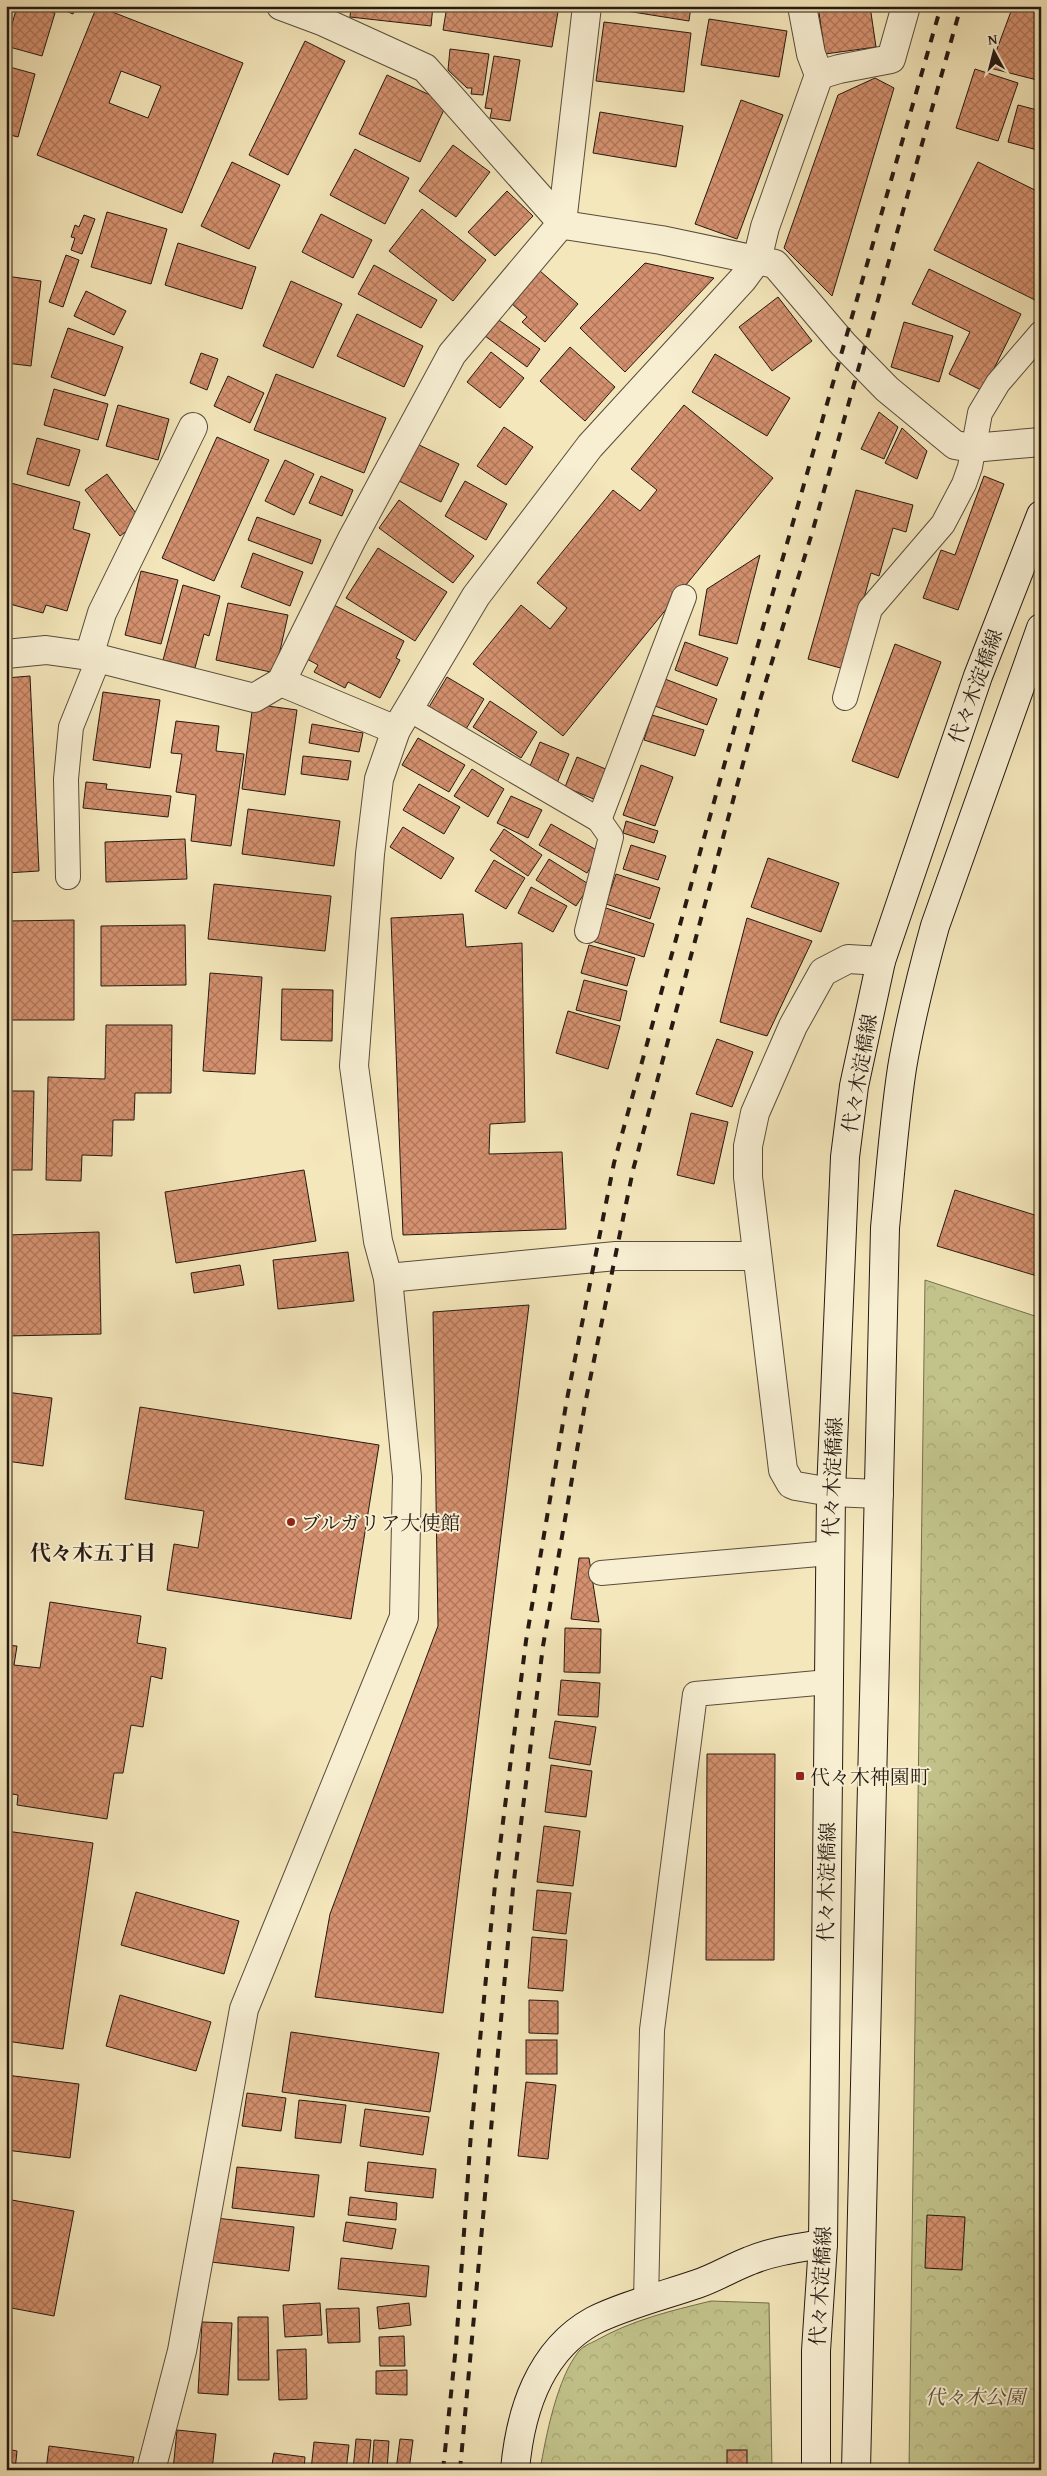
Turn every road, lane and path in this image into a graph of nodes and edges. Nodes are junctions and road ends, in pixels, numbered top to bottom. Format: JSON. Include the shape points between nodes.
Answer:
{"nodes":[{"id":1,"x":281,"y":6,"type":"edge"},
{"id":2,"x":587,"y":6,"type":"edge"},
{"id":3,"x":802,"y":6,"type":"edge"},
{"id":4,"x":906,"y":6,"type":"edge"},
{"id":5,"x":324,"y":14,"type":"edge"},
{"id":6,"x":819,"y":75,"type":"junction"},
{"id":7,"x":562,"y":223,"type":"junction"},
{"id":8,"x":757,"y":260,"type":"junction"},
{"id":9,"x":1041,"y":333,"type":"edge"},
{"id":10,"x":193,"y":427,"type":"dead end"},
{"id":11,"x":1041,"y":442,"type":"edge"},
{"id":12,"x":972,"y":448,"type":"junction"},
{"id":13,"x":1041,"y":515,"type":"edge"},
{"id":14,"x":684,"y":598,"type":"dead end"},
{"id":15,"x":1041,"y":628,"type":"edge"},
{"id":16,"x":6,"y":654,"type":"edge"},
{"id":17,"x":94,"y":658,"type":"junction"},
{"id":18,"x":282,"y":682,"type":"junction"},
{"id":19,"x":845,"y":698,"type":"dead end"},
{"id":20,"x":402,"y":719,"type":"junction"},
{"id":21,"x":599,"y":820,"type":"junction"},
{"id":22,"x":68,"y":877,"type":"dead end"},
{"id":23,"x":588,"y":930,"type":"dead end"},
{"id":24,"x":881,"y":961,"type":"junction"},
{"id":25,"x":757,"y":1256,"type":"junction"},
{"id":26,"x":388,"y":1278,"type":"junction"},
{"id":27,"x":831,"y":1492,"type":"junction"},
{"id":28,"x":879,"y":1494,"type":"junction"},
{"id":29,"x":830,"y":1553,"type":"junction"},
{"id":30,"x":601,"y":1573,"type":"dead end"},
{"id":31,"x":828,"y":1682,"type":"junction"},
{"id":32,"x":823,"y":2244,"type":"junction"},
{"id":33,"x":646,"y":2301,"type":"junction"},
{"id":34,"x":151,"y":2470,"type":"edge"},
{"id":35,"x":515,"y":2470,"type":"edge"},
{"id":36,"x":816,"y":2470,"type":"edge"},
{"id":37,"x":856,"y":2470,"type":"edge"}],
"edges":[{"from":1,"to":5,"type":"street"},
{"from":2,"to":7,"type":"street"},
{"from":3,"to":6,"type":"street","via":[[810,54]]},
{"from":4,"to":6,"type":"street","via":[[892,59]]},
{"from":5,"to":7,"type":"street","via":[[425,68]]},
{"from":6,"to":8,"type":"street"},
{"from":7,"to":8,"type":"street"},
{"from":7,"to":18,"type":"street","via":[[452,354],[352,539]]},
{"from":8,"to":12,"type":"street","via":[[775,264],[843,344],[887,389],[954,445]]},
{"from":8,"to":20,"type":"street","via":[[590,446],[476,596]]},
{"from":9,"to":12,"type":"lane","via":[[998,382],[980,413]]},
{"from":10,"to":17,"type":"street","via":[[102,613]]},
{"from":11,"to":12,"type":"street"},
{"from":12,"to":19,"type":"lane","via":[[964,484],[943,524],[870,609]]},
{"from":13,"to":24,"type":"street","name":"代々木淀橋線","via":[[978,676]]},
{"from":14,"to":21,"type":"lane"},
{"from":15,"to":28,"type":"street","name":"代々木淀橋線","via":[[935,926],[902,1068],[885,1228]]},
{"from":16,"to":17,"type":"street","via":[[46,650]]},
{"from":17,"to":18,"type":"street","via":[[254,698]]},
{"from":17,"to":22,"type":"lane","via":[[71,727],[66,779]]},
{"from":18,"to":20,"type":"street"},
{"from":20,"to":21,"type":"lane"},
{"from":20,"to":26,"type":"street","via":[[379,779],[375,807],[354,1066],[378,1240]]},
{"from":21,"to":23,"type":"lane","via":[[611,838]]},
{"from":24,"to":25,"type":"street","via":[[848,959],[824,972],[793,1026],[766,1084],[748,1146],[748,1177]]},
{"from":24,"to":27,"type":"street","name":"代々木淀橋線","via":[[854,1086],[845,1157]]},
{"from":25,"to":26,"type":"street","via":[[616,1256]]},
{"from":25,"to":27,"type":"street","via":[[783,1470],[796,1486]]},
{"from":26,"to":34,"type":"street","via":[[407,1477],[404,1617],[244,2009],[182,2351]]},
{"from":27,"to":28,"type":"street"},
{"from":27,"to":29,"type":"street","name":"代々木淀橋線"},
{"from":28,"to":37,"type":"street","name":"代々木淀橋線"},
{"from":29,"to":30,"type":"lane"},
{"from":29,"to":31,"type":"street","name":"代々木淀橋線"},
{"from":31,"to":32,"type":"street","name":"代々木淀橋線"},
{"from":31,"to":33,"type":"lane","via":[[695,1694],[652,2030]]},
{"from":32,"to":33,"type":"street","via":[[782,2250],[749,2260],[700,2284]]},
{"from":32,"to":36,"type":"street","name":"代々木淀橋線","via":[[816,2351]]},
{"from":33,"to":35,"type":"street","via":[[593,2321],[558,2349],[536,2382],[523,2416]]}]}
